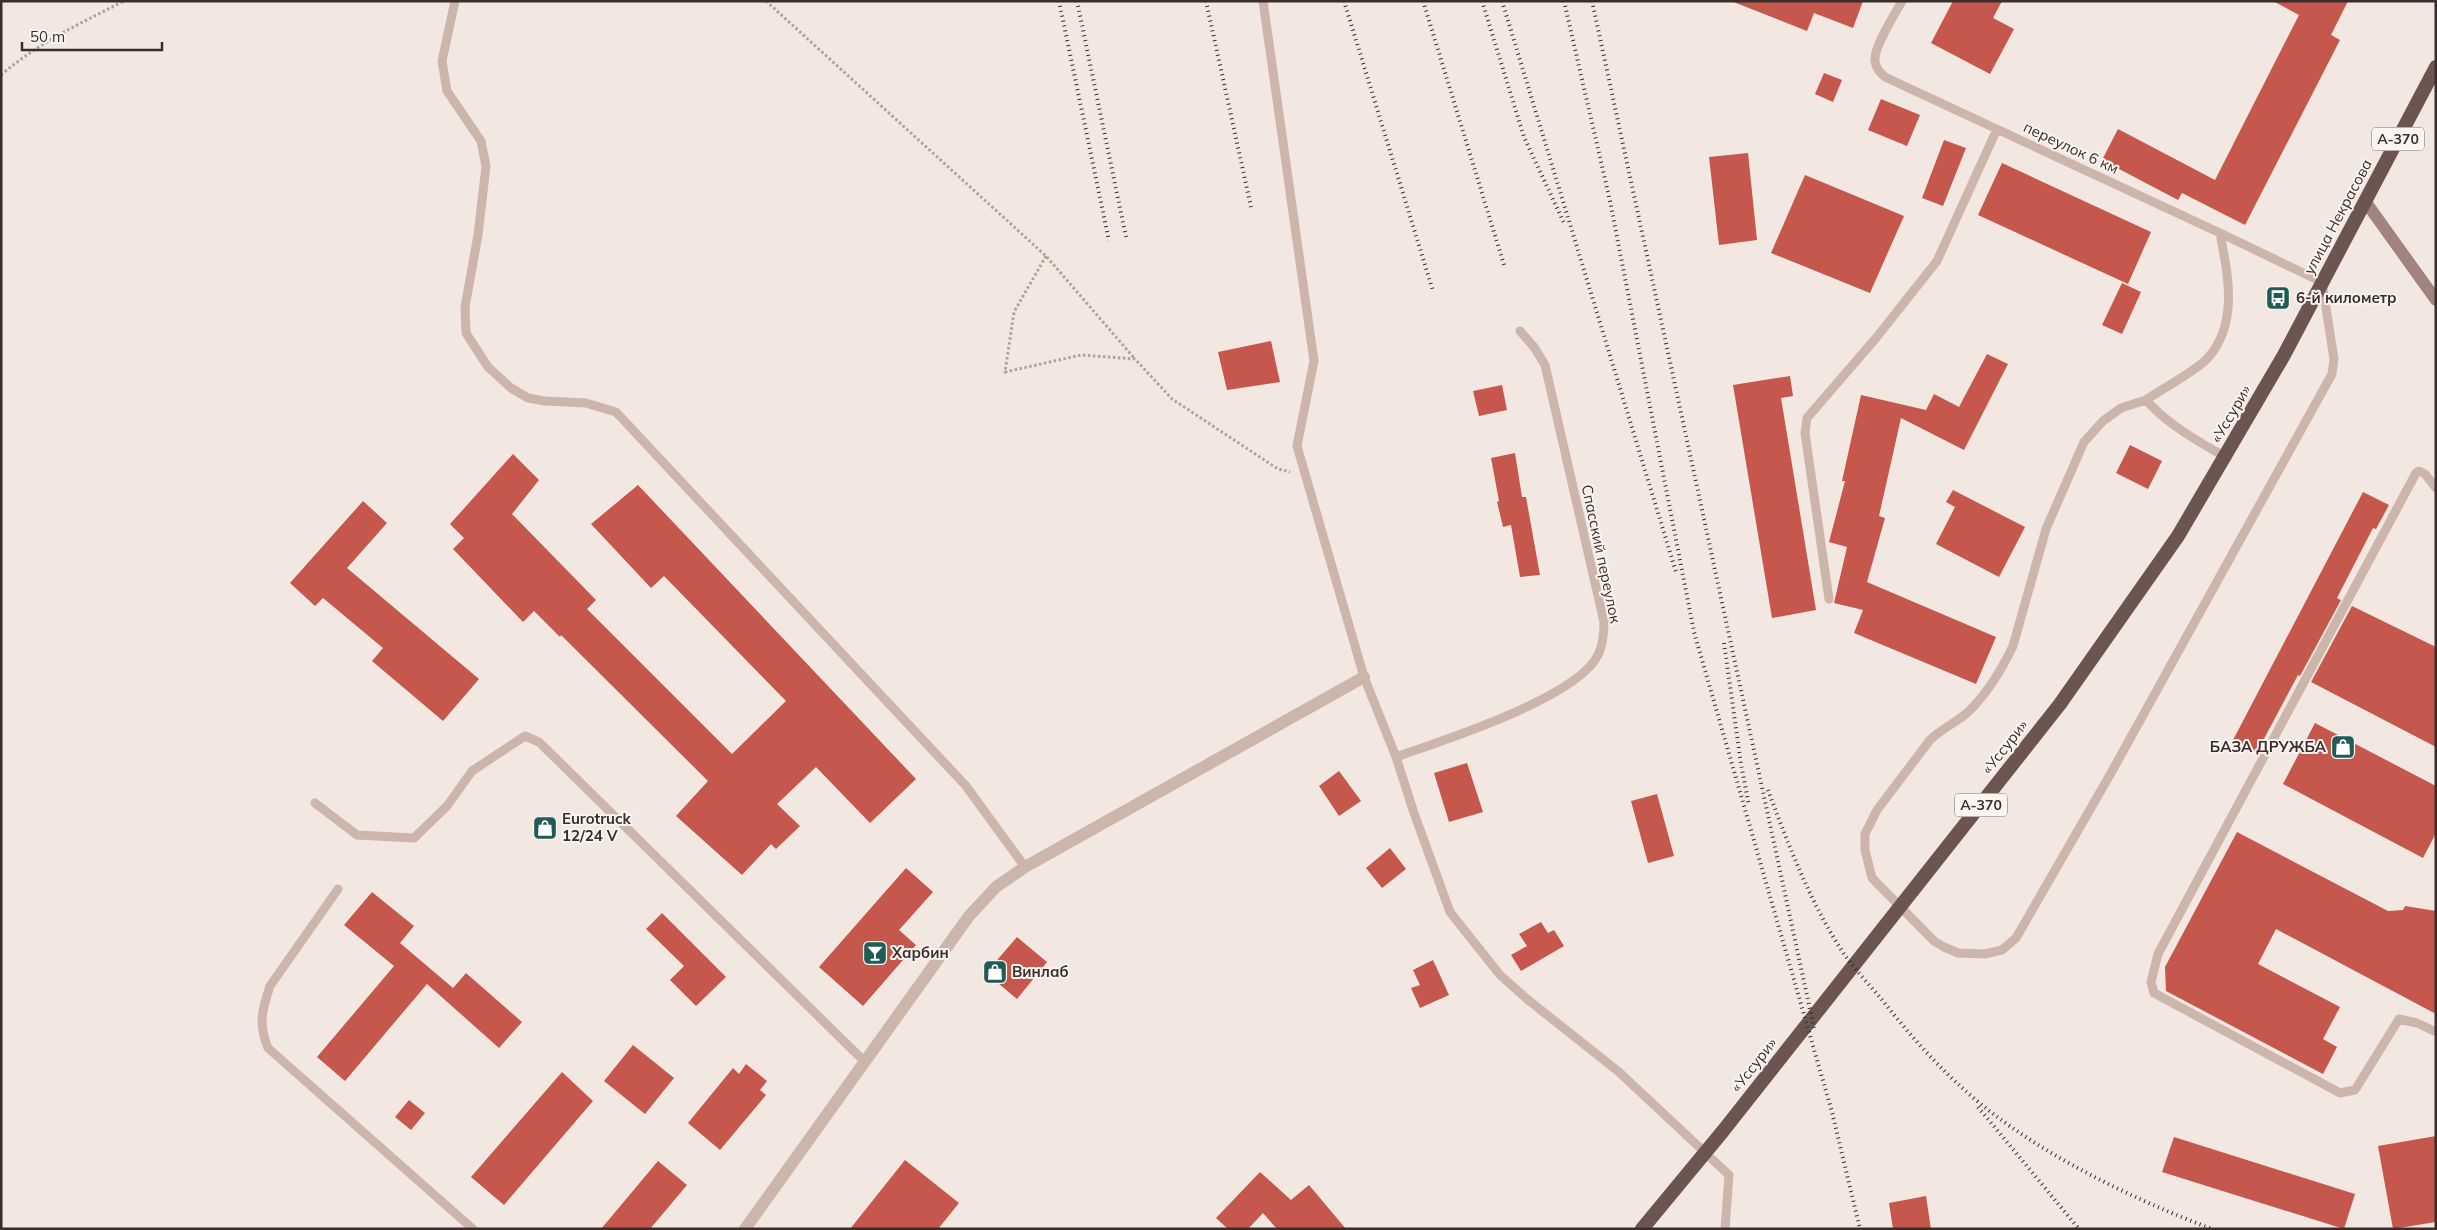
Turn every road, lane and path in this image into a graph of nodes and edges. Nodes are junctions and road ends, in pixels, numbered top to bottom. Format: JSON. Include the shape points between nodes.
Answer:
{"nodes":[{"id":1,"x":124,"y":1,"type":"edge"},
{"id":2,"x":455,"y":1,"type":"edge"},
{"id":3,"x":766,"y":1,"type":"edge"},
{"id":4,"x":1263,"y":1,"type":"edge"},
{"id":5,"x":1902,"y":1,"type":"edge"},
{"id":6,"x":1,"y":75,"type":"edge"},
{"id":7,"x":2434,"y":75,"type":"edge"},
{"id":8,"x":1996,"y":129,"type":"junction"},
{"id":9,"x":2365,"y":201,"type":"junction"},
{"id":10,"x":2220,"y":233,"type":"junction"},
{"id":11,"x":1046,"y":256,"type":"junction"},
{"id":12,"x":2322,"y":282,"type":"junction"},
{"id":13,"x":2436,"y":300,"type":"edge"},
{"id":14,"x":1520,"y":331,"type":"dead end"},
{"id":15,"x":2284,"y":355,"type":"joint"},
{"id":16,"x":1135,"y":359,"type":"junction"},
{"id":17,"x":2146,"y":400,"type":"junction"},
{"id":18,"x":2227,"y":458,"type":"dead end"},
{"id":19,"x":1306,"y":475,"type":"junction"},
{"id":20,"x":2436,"y":488,"type":"edge"},
{"id":21,"x":1829,"y":599,"type":"dead end"},
{"id":22,"x":1364,"y":677,"type":"junction"},
{"id":23,"x":1396,"y":757,"type":"junction"},
{"id":24,"x":315,"y":803,"type":"dead end"},
{"id":25,"x":1025,"y":867,"type":"junction"},
{"id":26,"x":338,"y":889,"type":"dead end"},
{"id":27,"x":2436,"y":1032,"type":"edge"},
{"id":28,"x":865,"y":1062,"type":"junction"},
{"id":29,"x":473,"y":1229,"type":"edge"},
{"id":30,"x":745,"y":1229,"type":"edge"},
{"id":31,"x":1642,"y":1229,"type":"edge"},
{"id":32,"x":1725,"y":1229,"type":"edge"}],
"edges":[{"from":1,"to":6,"type":"path","via":[[35,48]]},
{"from":2,"to":25,"type":"lane","via":[[442,61],[447,91],[481,141],[486,166],[465,307],[466,333],[476,350],[488,367],[511,388],[528,398],[586,403],[616,412],[966,786]]},
{"from":3,"to":11,"type":"path"},
{"from":4,"to":19,"type":"lane","via":[[1314,361],[1297,446]]},
{"from":5,"to":8,"type":"lane","name":"переулок 6 км","via":[[1874,59],[1878,71]]},
{"from":7,"to":9,"type":"highway","name":"улица Некрасова","number":"А-370"},
{"from":8,"to":10,"type":"lane","name":"переулок 6 км"},
{"from":8,"to":21,"type":"lane","via":[[1937,261],[1807,418],[1805,434]]},
{"from":9,"to":12,"type":"highway","name":"улица Некрасова","number":"А-370"},
{"from":9,"to":13,"type":"main road"},
{"from":10,"to":12,"type":"lane","name":"переулок 6 км"},
{"from":10,"to":17,"type":"lane","via":[[2228,284],[2228,318],[2219,343],[2206,360]]},
{"from":11,"to":16,"type":"path"},
{"from":11,"to":16,"type":"path","via":[[1014,312],[1005,372],[1081,355]]},
{"from":12,"to":15,"type":"highway","name":"улица Некрасова","number":"А-370"},
{"from":12,"to":17,"type":"lane","via":[[2334,358],[2332,374],[2016,938],[2002,950],[1985,954],[1958,952],[1934,942],[1872,878],[1865,850],[1865,834],[1877,810],[1930,740],[1975,705],[2014,646],[2046,529],[2084,442],[2121,408]]},
{"from":14,"to":23,"type":"lane","name":"Спасский переулок","via":[[1545,365],[1604,622],[1604,638],[1598,656],[1586,671],[1569,683],[1518,710]]},
{"from":15,"to":31,"type":"highway","name":"«Уссури»","number":"А-370","via":[[2178,536],[2060,704]]},
{"from":16,"to":19,"type":"path","via":[[1172,399],[1278,469]]},
{"from":17,"to":18,"type":"lane","via":[[2172,424]]},
{"from":19,"to":22,"type":"lane"},
{"from":20,"to":27,"type":"lane","via":[[2425,474],[2416,473],[2158,954],[2151,982],[2154,993],[2340,1093],[2355,1090],[2398,1019]]},
{"from":22,"to":23,"type":"lane"},
{"from":22,"to":25,"type":"street"},
{"from":23,"to":32,"type":"lane","via":[[1450,912],[1500,975],[1619,1072],[1728,1176]]},
{"from":24,"to":28,"type":"lane","via":[[357,835],[414,838],[447,806],[472,771],[525,736],[538,742]]},
{"from":25,"to":28,"type":"street","via":[[996,887],[969,916]]},
{"from":26,"to":29,"type":"lane","via":[[270,986],[261,1030],[268,1048]]},
{"from":28,"to":30,"type":"street"}]}
